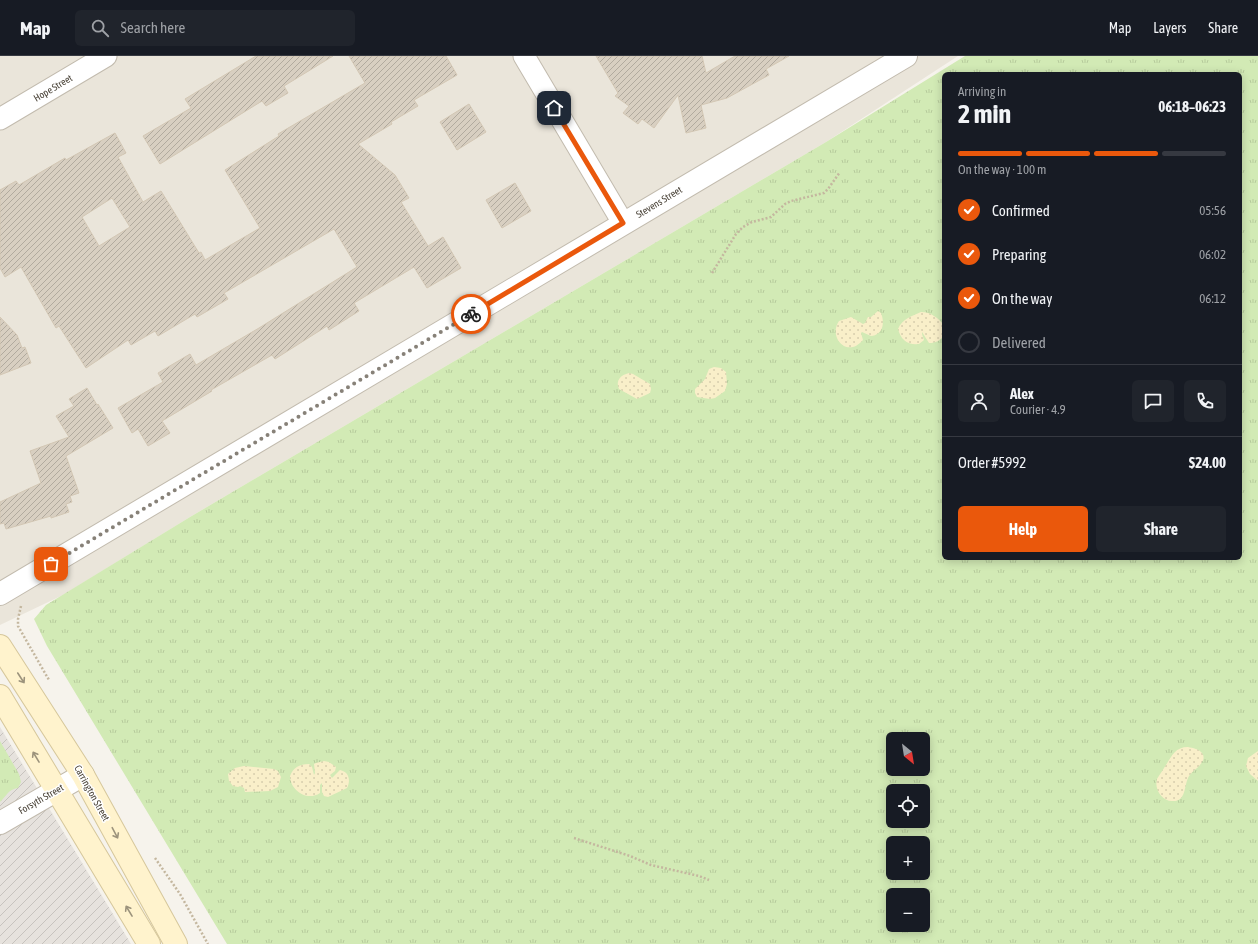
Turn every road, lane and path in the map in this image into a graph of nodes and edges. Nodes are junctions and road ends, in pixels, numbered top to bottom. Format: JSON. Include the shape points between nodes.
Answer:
{"nodes":[{"id":1,"x":106,"y":56,"type":"edge"},
{"id":2,"x":524,"y":56,"type":"edge"},
{"id":3,"x":906,"y":56,"type":"edge"},
{"id":4,"x":0,"y":119,"type":"edge"},
{"id":5,"x":840,"y":172,"type":"dead end"},
{"id":6,"x":623,"y":223,"type":"junction"},
{"id":7,"x":712,"y":273,"type":"dead end"},
{"id":8,"x":0,"y":594,"type":"edge"},
{"id":9,"x":0,"y":646,"type":"edge"},
{"id":10,"x":0,"y":696,"type":"edge"},
{"id":11,"x":83,"y":774,"type":"junction"},
{"id":12,"x":56,"y":790,"type":"junction"},
{"id":13,"x":0,"y":823,"type":"edge"},
{"id":14,"x":574,"y":838,"type":"dead end"},
{"id":15,"x":709,"y":880,"type":"dead end"},
{"id":16,"x":149,"y":944,"type":"edge"},
{"id":17,"x":176,"y":944,"type":"edge"}],
"edges":[{"from":1,"to":4,"type":"street","name":"Hope Street"},
{"from":2,"to":6,"type":"street"},
{"from":3,"to":6,"type":"street","name":"Stevens Street"},
{"from":5,"to":7,"type":"path","via":[[824,193],[790,201],[771,217],[743,227]]},
{"from":6,"to":8,"type":"street","name":"Stevens Street"},
{"from":9,"to":11,"type":"main road","name":"Carrington Street","one_way":true},
{"from":12,"to":10,"type":"main road","one_way":true},
{"from":11,"to":12,"type":"street","name":"Forsyth Street"},
{"from":11,"to":17,"type":"main road","name":"Carrington Street","one_way":true},
{"from":12,"to":13,"type":"street","name":"Forsyth Street"},
{"from":16,"to":12,"type":"main road","one_way":true},
{"from":14,"to":15,"type":"path","via":[[652,865]]}]}
